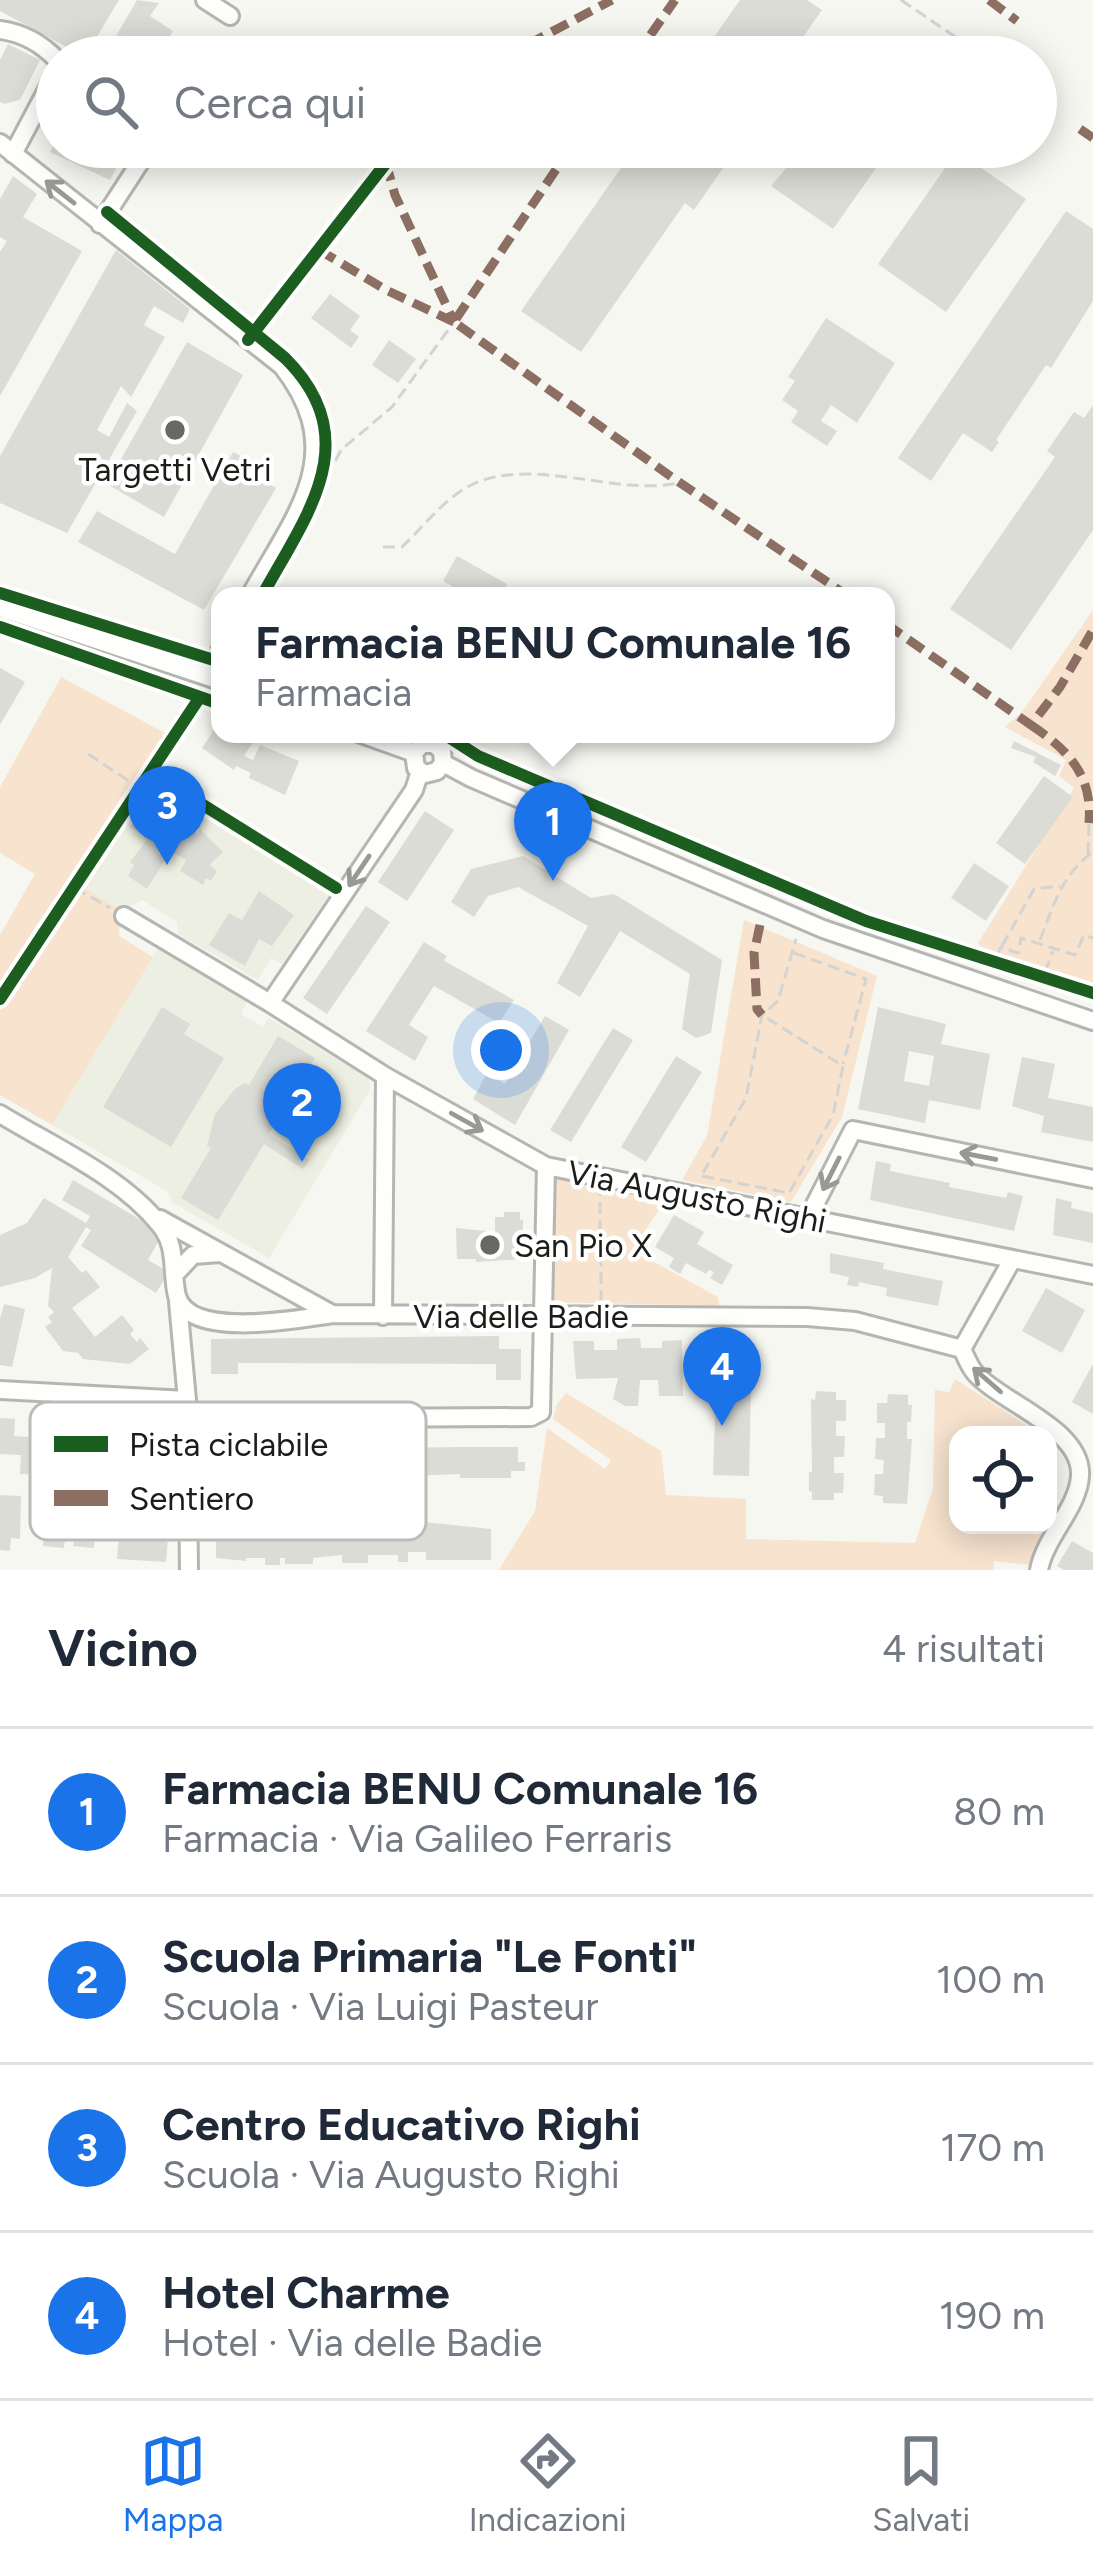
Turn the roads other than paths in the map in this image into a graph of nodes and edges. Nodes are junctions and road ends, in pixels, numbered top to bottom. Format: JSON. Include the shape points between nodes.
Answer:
{"nodes":[{"id":1,"x":205,"y":0,"type":"edge"},
{"id":2,"x":230,"y":16,"type":"dead end"},
{"id":3,"x":0,"y":30,"type":"edge"},
{"id":4,"x":36,"y":44,"type":"edge"},
{"id":5,"x":36,"y":102,"type":"edge"},
{"id":6,"x":6,"y":148,"type":"edge"},
{"id":7,"x":136,"y":168,"type":"edge"},
{"id":8,"x":100,"y":224,"type":"junction"},
{"id":9,"x":255,"y":587,"type":"edge"},
{"id":10,"x":0,"y":608,"type":"edge"},
{"id":11,"x":211,"y":677,"type":"edge"},
{"id":12,"x":379,"y":743,"type":"edge"},
{"id":13,"x":417,"y":762,"type":"junction"},
{"id":14,"x":443,"y":764,"type":"junction"},
{"id":15,"x":124,"y":916,"type":"road end"},
{"id":16,"x":270,"y":1003,"type":"junction"},
{"id":17,"x":1093,"y":1021,"type":"edge"},
{"id":18,"x":385,"y":1076,"type":"junction"},
{"id":19,"x":0,"y":1114,"type":"edge"},
{"id":20,"x":546,"y":1166,"type":"junction"},
{"id":21,"x":1093,"y":1179,"type":"edge"},
{"id":22,"x":150,"y":1214,"type":"junction"},
{"id":23,"x":808,"y":1218,"type":"junction"},
{"id":24,"x":226,"y":1254,"type":"junction"},
{"id":25,"x":1012,"y":1260,"type":"junction"},
{"id":26,"x":176,"y":1274,"type":"junction"},
{"id":27,"x":1093,"y":1276,"type":"edge"},
{"id":28,"x":281,"y":1287,"type":"junction"},
{"id":29,"x":177,"y":1296,"type":"junction"},
{"id":30,"x":333,"y":1314,"type":"junction"},
{"id":31,"x":383,"y":1316,"type":"junction"},
{"id":32,"x":541,"y":1317,"type":"junction"},
{"id":33,"x":202,"y":1321,"type":"junction"},
{"id":34,"x":272,"y":1322,"type":"junction"},
{"id":35,"x":179,"y":1340,"type":"junction"},
{"id":36,"x":962,"y":1349,"type":"junction"},
{"id":37,"x":0,"y":1390,"type":"edge"},
{"id":38,"x":188,"y":1400,"type":"joint"},
{"id":39,"x":426,"y":1418,"type":"edge"},
{"id":40,"x":189,"y":1540,"type":"edge"},
{"id":41,"x":189,"y":1570,"type":"edge"},
{"id":42,"x":1039,"y":1570,"type":"edge"}],
"edges":[{"from":1,"to":2,"type":"street"},
{"from":3,"to":4,"type":"street"},
{"from":5,"to":6,"type":"street"},
{"from":8,"to":6,"type":"street","one_way":true},
{"from":7,"to":8,"type":"street"},
{"from":8,"to":9,"type":"street","via":[[282,366],[300,390],[317,446],[314,474]]},
{"from":10,"to":11,"type":"street"},
{"from":12,"to":13,"type":"street"},
{"from":13,"to":14,"type":"street","via":[[432,773]]},
{"from":13,"to":14,"type":"street","via":[[422,744],[434,744]]},
{"from":13,"to":16,"type":"street","one_way":true,"via":[[414,790]]},
{"from":14,"to":17,"type":"street","via":[[823,929]]},
{"from":15,"to":16,"type":"street","name":"Via Augusto Righi"},
{"from":16,"to":18,"type":"street","name":"Via Augusto Righi"},
{"from":18,"to":20,"type":"street","name":"Via Augusto Righi","one_way":true},
{"from":18,"to":31,"type":"street"},
{"from":19,"to":22,"type":"street","name":"Via delle Badie"},
{"from":20,"to":23,"type":"street","name":"Via Augusto Righi"},
{"from":20,"to":32,"type":"street"},
{"from":21,"to":23,"type":"street","one_way":true,"via":[[854,1130]]},
{"from":22,"to":24,"type":"street","name":"Via delle Badie"},
{"from":22,"to":26,"type":"street","name":"Via delle Badie","via":[[168,1237]]},
{"from":23,"to":25,"type":"street","name":"Via Augusto Righi"},
{"from":24,"to":26,"type":"street","via":[[193,1255]]},
{"from":24,"to":28,"type":"street","name":"Via delle Badie"},
{"from":25,"to":27,"type":"street","name":"Via Augusto Righi"},
{"from":25,"to":36,"type":"street"},
{"from":26,"to":29,"type":"street","name":"Via delle Badie"},
{"from":28,"to":30,"type":"street","name":"Via delle Badie"},
{"from":28,"to":34,"type":"street","via":[[285,1309]]},
{"from":29,"to":33,"type":"street"},
{"from":29,"to":35,"type":"street","name":"Via delle Badie"},
{"from":30,"to":31,"type":"street","name":"Via delle Badie"},
{"from":30,"to":34,"type":"street","name":"Via delle Badie"},
{"from":31,"to":32,"type":"street","name":"Via delle Badie"},
{"from":32,"to":36,"type":"street","name":"Via delle Badie","via":[[807,1317]]},
{"from":32,"to":39,"type":"street","via":[[541,1412]]},
{"from":33,"to":34,"type":"street","name":"Via delle Badie"},
{"from":33,"to":35,"type":"street"},
{"from":35,"to":38,"type":"street","name":"Via delle Badie"},
{"from":42,"to":36,"type":"street","one_way":true,"via":[[1080,1481],[1079,1460],[1055,1431],[975,1374]]},
{"from":37,"to":38,"type":"street"},
{"from":40,"to":41,"type":"street","name":"Via delle Badie"}]}
